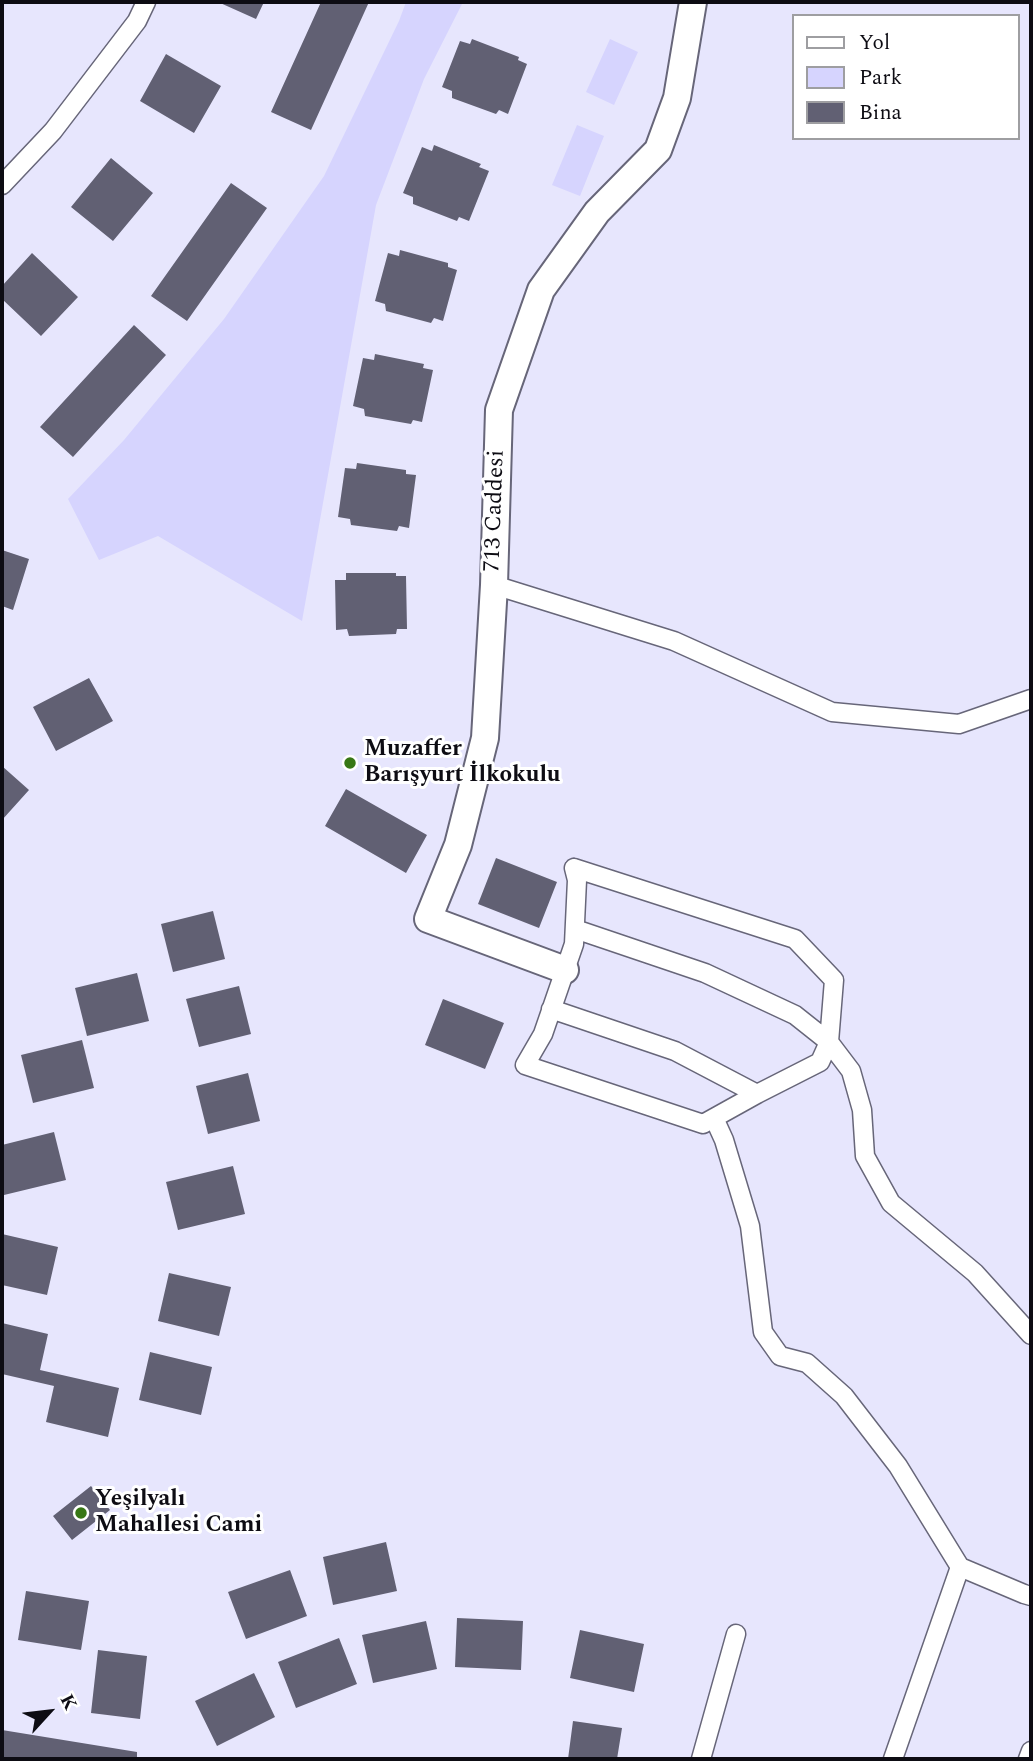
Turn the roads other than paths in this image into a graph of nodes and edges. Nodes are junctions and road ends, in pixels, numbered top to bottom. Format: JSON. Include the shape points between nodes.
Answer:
{"nodes":[{"id":1,"x":146,"y":2,"type":"edge"},
{"id":2,"x":693,"y":2,"type":"edge"},
{"id":3,"x":2,"y":185,"type":"edge"},
{"id":4,"x":494,"y":585,"type":"junction"},
{"id":5,"x":1031,"y":699,"type":"edge"},
{"id":6,"x":575,"y":929,"type":"junction"},
{"id":7,"x":565,"y":970,"type":"junction"},
{"id":8,"x":551,"y":1009,"type":"junction"},
{"id":9,"x":829,"y":1042,"type":"junction"},
{"id":10,"x":757,"y":1094,"type":"junction"},
{"id":11,"x":714,"y":1118,"type":"junction"},
{"id":12,"x":1031,"y":1335,"type":"edge"},
{"id":13,"x":960,"y":1567,"type":"junction"},
{"id":14,"x":1031,"y":1596,"type":"edge"},
{"id":15,"x":736,"y":1634,"type":"dead end"},
{"id":16,"x":1031,"y":1751,"type":"edge"},
{"id":17,"x":701,"y":1759,"type":"edge"},
{"id":18,"x":893,"y":1759,"type":"edge"},
{"id":19,"x":1028,"y":1759,"type":"edge"}],
"edges":[{"from":1,"to":3,"type":"street","via":[[137,21],[53,131]]},
{"from":2,"to":4,"type":"street","name":"713 Caddesi","via":[[677,98],[657,150],[597,212],[541,290],[499,410]]},
{"from":4,"to":5,"type":"street","via":[[674,641],[832,712],[960,724]]},
{"from":4,"to":7,"type":"street","name":"713 Caddesi","via":[[485,738],[458,845],[428,919]]},
{"from":6,"to":7,"type":"street"},
{"from":6,"to":9,"type":"street","via":[[705,973],[795,1016]]},
{"from":6,"to":9,"type":"street","via":[[578,880],[574,868],[795,939],[834,980]]},
{"from":7,"to":8,"type":"street"},
{"from":8,"to":10,"type":"street","via":[[675,1051]]},
{"from":8,"to":11,"type":"street","via":[[525,1065],[703,1124]]},
{"from":9,"to":10,"type":"street","via":[[820,1062]]},
{"from":9,"to":12,"type":"street","via":[[851,1071],[862,1110],[865,1156],[891,1203],[975,1273]]},
{"from":10,"to":11,"type":"street"},
{"from":11,"to":13,"type":"street","via":[[750,1226],[763,1332],[780,1356],[807,1363],[844,1396],[898,1466]]},
{"from":13,"to":14,"type":"street"},
{"from":13,"to":18,"type":"street"},
{"from":15,"to":17,"type":"street"},
{"from":16,"to":19,"type":"street"}]}
